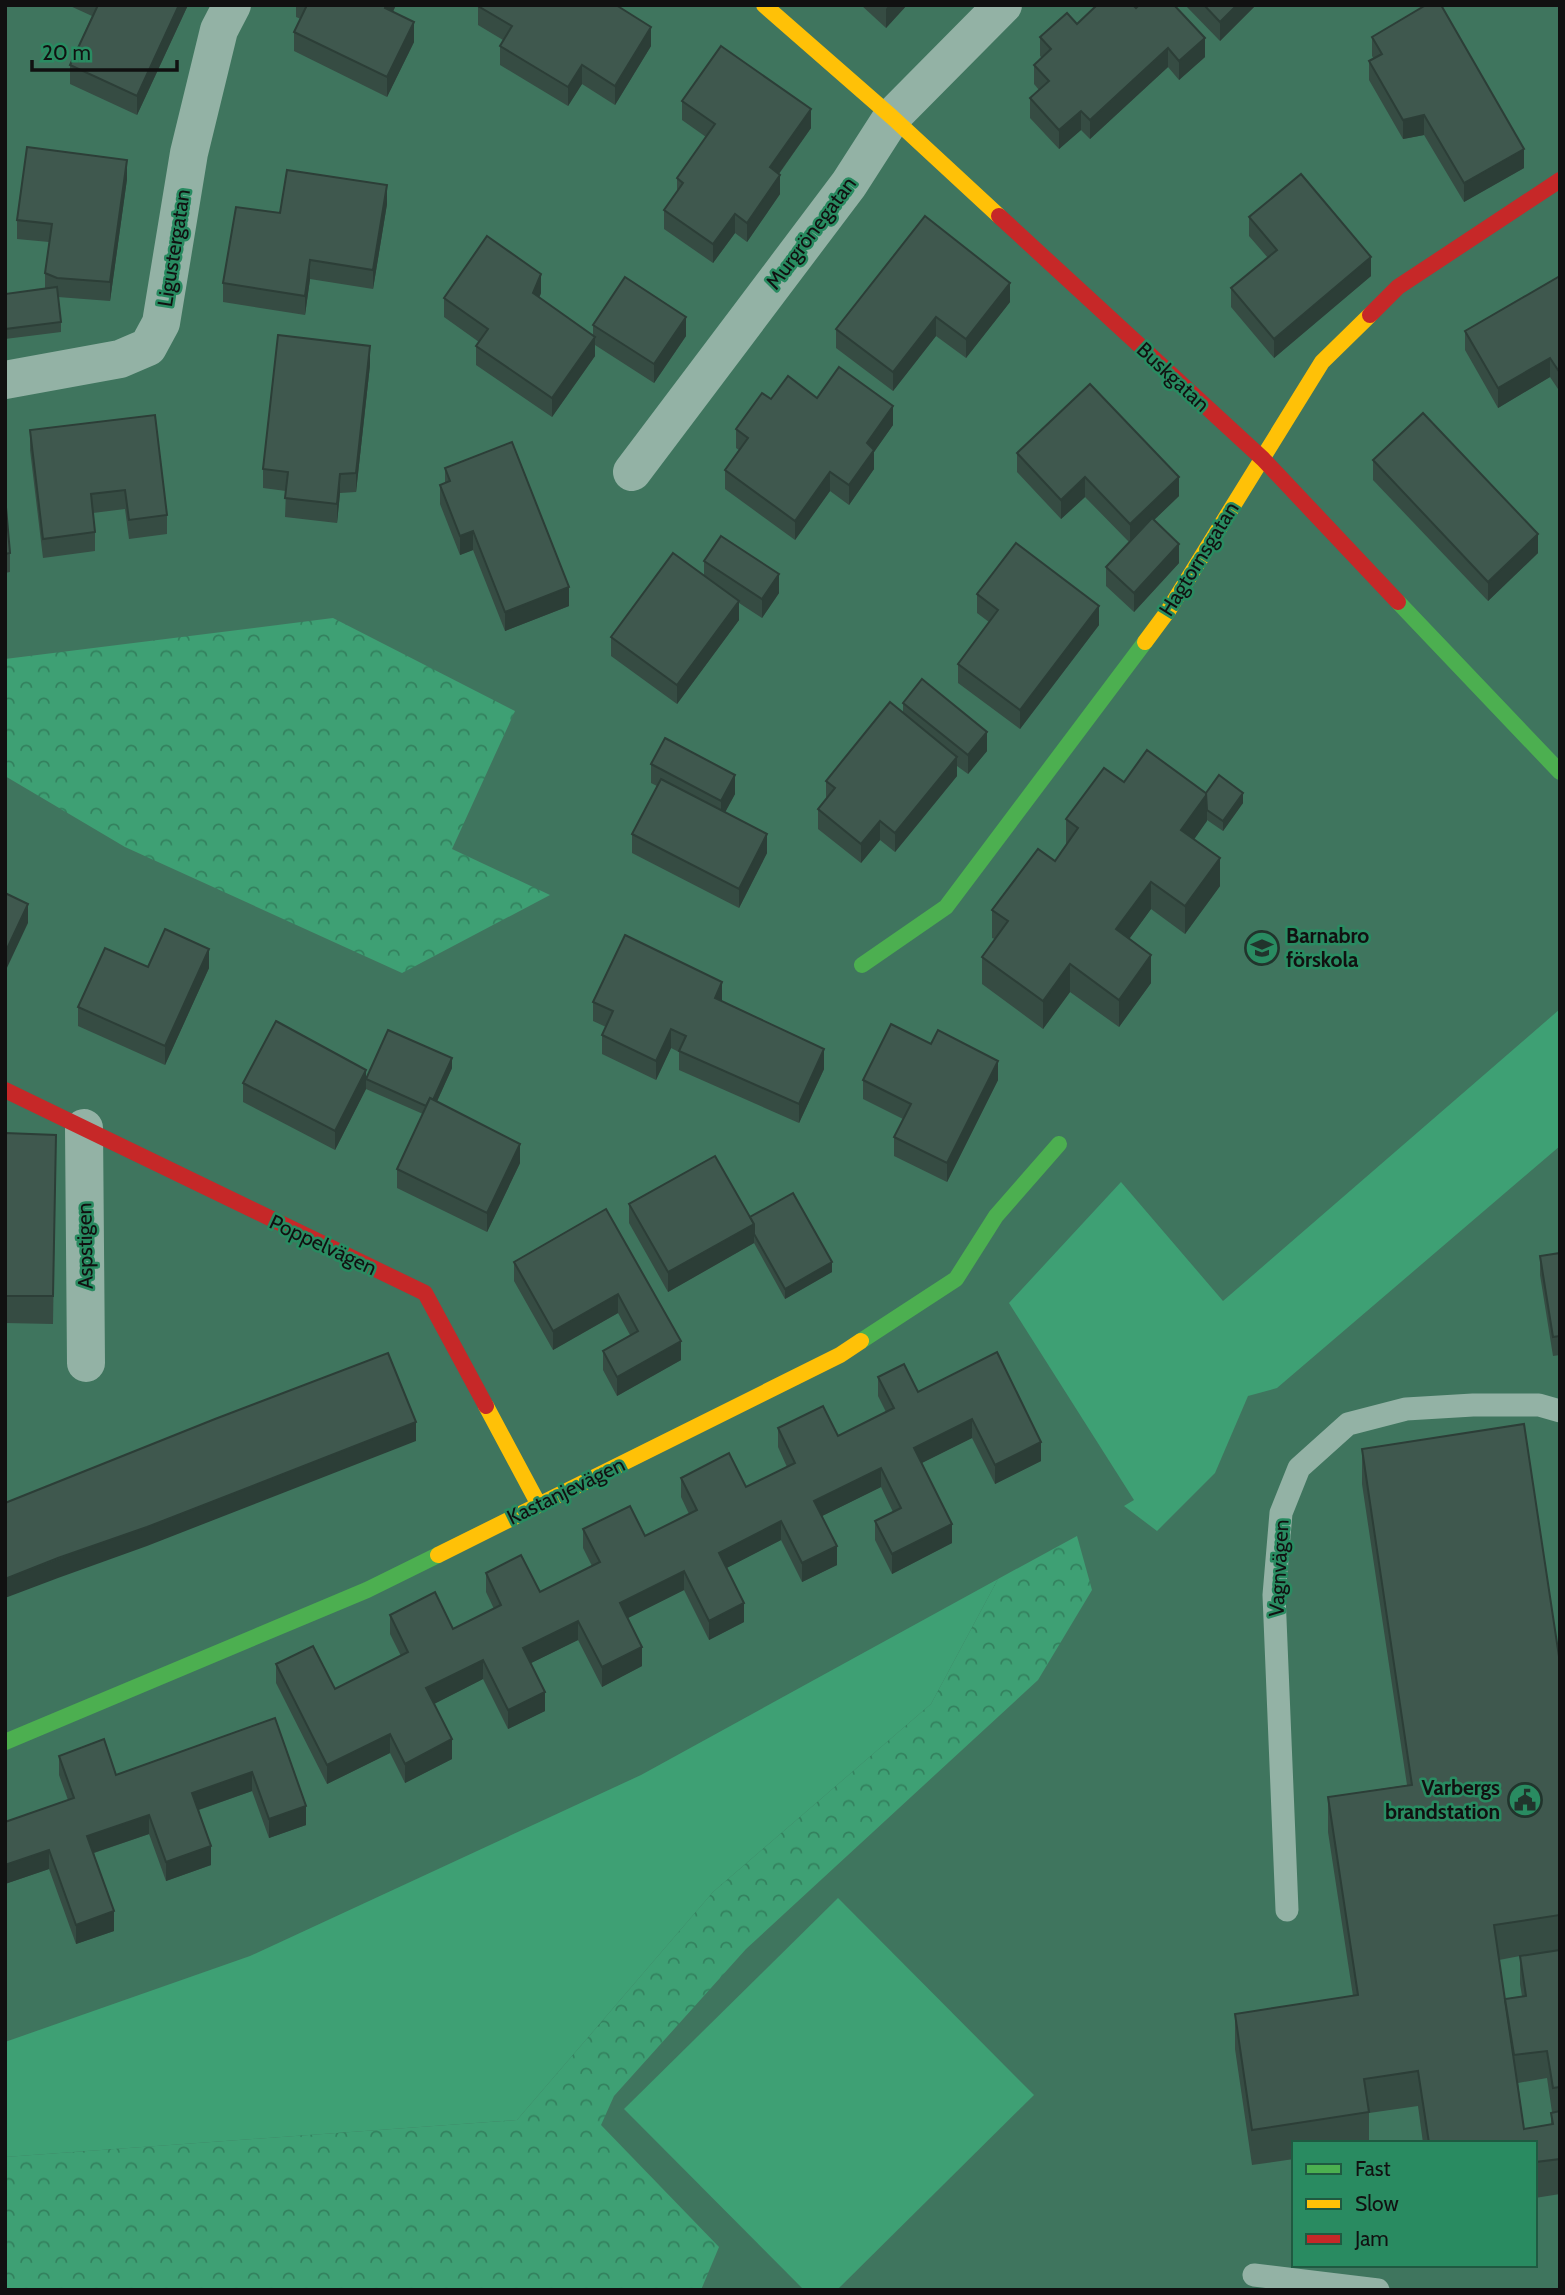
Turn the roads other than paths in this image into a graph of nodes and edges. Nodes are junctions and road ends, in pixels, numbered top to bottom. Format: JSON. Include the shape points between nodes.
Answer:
{"nodes":[{"id":1,"x":232,"y":5,"type":"edge"},
{"id":2,"x":764,"y":5,"type":"edge"},
{"id":3,"x":1003,"y":5,"type":"edge"},
{"id":4,"x":892,"y":117,"type":"junction"},
{"id":5,"x":1560,"y":180,"type":"edge"},
{"id":6,"x":5,"y":380,"type":"edge"},
{"id":7,"x":1262,"y":459,"type":"junction"},
{"id":8,"x":632,"y":472,"type":"dead end"},
{"id":9,"x":1560,"y":772,"type":"edge"},
{"id":10,"x":862,"y":965,"type":"dead end"},
{"id":11,"x":5,"y":1090,"type":"edge"},
{"id":12,"x":83,"y":1128,"type":"junction"},
{"id":13,"x":1059,"y":1144,"type":"dead end"},
{"id":14,"x":86,"y":1363,"type":"dead end"},
{"id":15,"x":1560,"y":1411,"type":"edge"},
{"id":16,"x":539,"y":1505,"type":"junction"},
{"id":17,"x":5,"y":1742,"type":"edge"},
{"id":18,"x":1287,"y":1910,"type":"dead end"},
{"id":19,"x":1254,"y":2275,"type":"dead end"},
{"id":20,"x":1378,"y":2290,"type":"edge"}],
"edges":[{"from":1,"to":6,"type":"street","name":"Ligustergatan","via":[[219,30],[189,153],[161,323],[148,347],[120,359]]},
{"from":2,"to":4,"type":"street","name":"Buskgatan"},
{"from":3,"to":4,"type":"street","name":"Murgrönegatan"},
{"from":4,"to":7,"type":"street","name":"Buskgatan"},
{"from":4,"to":8,"type":"street","name":"Murgrönegatan","via":[[849,184]]},
{"from":5,"to":7,"type":"street","name":"Hagtornsgatan","via":[[1398,287],[1322,362]]},
{"from":7,"to":9,"type":"street","name":"Buskgatan"},
{"from":7,"to":10,"type":"street","name":"Hagtornsgatan","via":[[1168,611],[946,907]]},
{"from":11,"to":12,"type":"street","name":"Poppelvägen"},
{"from":12,"to":14,"type":"street","name":"Aspstigen"},
{"from":12,"to":16,"type":"street","name":"Poppelvägen","via":[[425,1293]]},
{"from":13,"to":16,"type":"street","name":"Kastanjevägen","via":[[996,1216],[956,1279],[840,1354]]},
{"from":15,"to":18,"type":"lane","name":"Vagnvägen","via":[[1539,1405],[1406,1409],[1348,1424],[1299,1468],[1280,1513],[1274,1594]]},
{"from":16,"to":17,"type":"street","name":"Kastanjevägen","via":[[366,1590]]},
{"from":19,"to":20,"type":"lane"}]}
